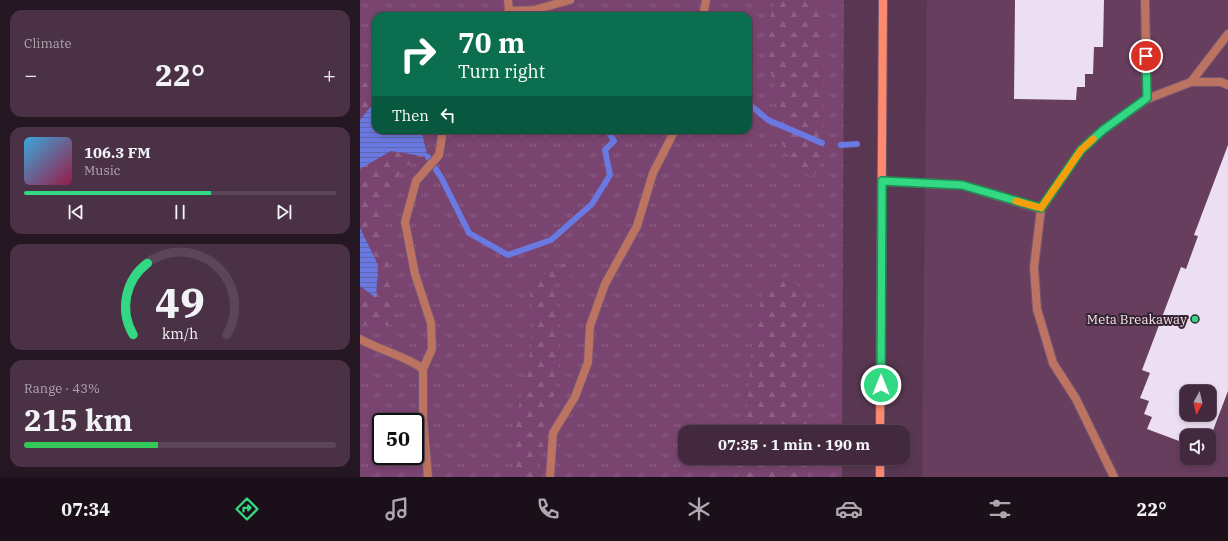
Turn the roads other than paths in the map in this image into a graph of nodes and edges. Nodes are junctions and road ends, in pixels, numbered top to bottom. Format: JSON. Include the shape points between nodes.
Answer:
{"nodes":[{"id":1,"x":508,"y":0,"type":"edge"},
{"id":2,"x":570,"y":0,"type":"edge"},
{"id":3,"x":883,"y":0,"type":"edge"},
{"id":4,"x":1146,"y":0,"type":"edge"},
{"id":5,"x":704,"y":1,"type":"edge"},
{"id":6,"x":507,"y":12,"type":"edge"},
{"id":7,"x":516,"y":12,"type":"edge"},
{"id":8,"x":703,"y":12,"type":"edge"},
{"id":9,"x":1228,"y":34,"type":"edge"},
{"id":10,"x":1191,"y":82,"type":"junction"},
{"id":11,"x":1228,"y":84,"type":"edge"},
{"id":12,"x":1147,"y":98,"type":"junction"},
{"id":13,"x":442,"y":134,"type":"edge"},
{"id":14,"x":673,"y":134,"type":"edge"},
{"id":15,"x":882,"y":181,"type":"junction"},
{"id":16,"x":1041,"y":208,"type":"junction"},
{"id":17,"x":360,"y":339,"type":"edge"},
{"id":18,"x":423,"y":369,"type":"junction"},
{"id":19,"x":880,"y":425,"type":"edge"},
{"id":20,"x":880,"y":465,"type":"edge"},
{"id":21,"x":428,"y":477,"type":"edge"},
{"id":22,"x":550,"y":477,"type":"edge"},
{"id":23,"x":880,"y":477,"type":"edge"},
{"id":24,"x":1114,"y":477,"type":"edge"}],
"edges":[{"from":1,"to":6,"type":"lane"},
{"from":2,"to":7,"type":"lane"},
{"from":3,"to":15,"type":"main road"},
{"from":4,"to":12,"type":"lane"},
{"from":5,"to":8,"type":"lane"},
{"from":9,"to":10,"type":"lane"},
{"from":10,"to":11,"type":"lane"},
{"from":10,"to":12,"type":"lane"},
{"from":12,"to":16,"type":"lane","via":[[1103,130],[1081,150]]},
{"from":13,"to":18,"type":"lane","via":[[439,155],[416,180],[405,222],[416,274],[431,323],[432,349]]},
{"from":14,"to":22,"type":"lane","via":[[653,173],[637,226],[605,284],[590,326],[588,362],[575,397],[553,434]]},
{"from":15,"to":16,"type":"lane","via":[[962,185]]},
{"from":15,"to":19,"type":"main road"},
{"from":16,"to":24,"type":"lane","via":[[1034,267],[1037,309],[1052,363],[1076,399]]},
{"from":17,"to":18,"type":"lane","via":[[410,360]]},
{"from":18,"to":21,"type":"lane","via":[[423,418]]},
{"from":20,"to":23,"type":"main road"}]}
